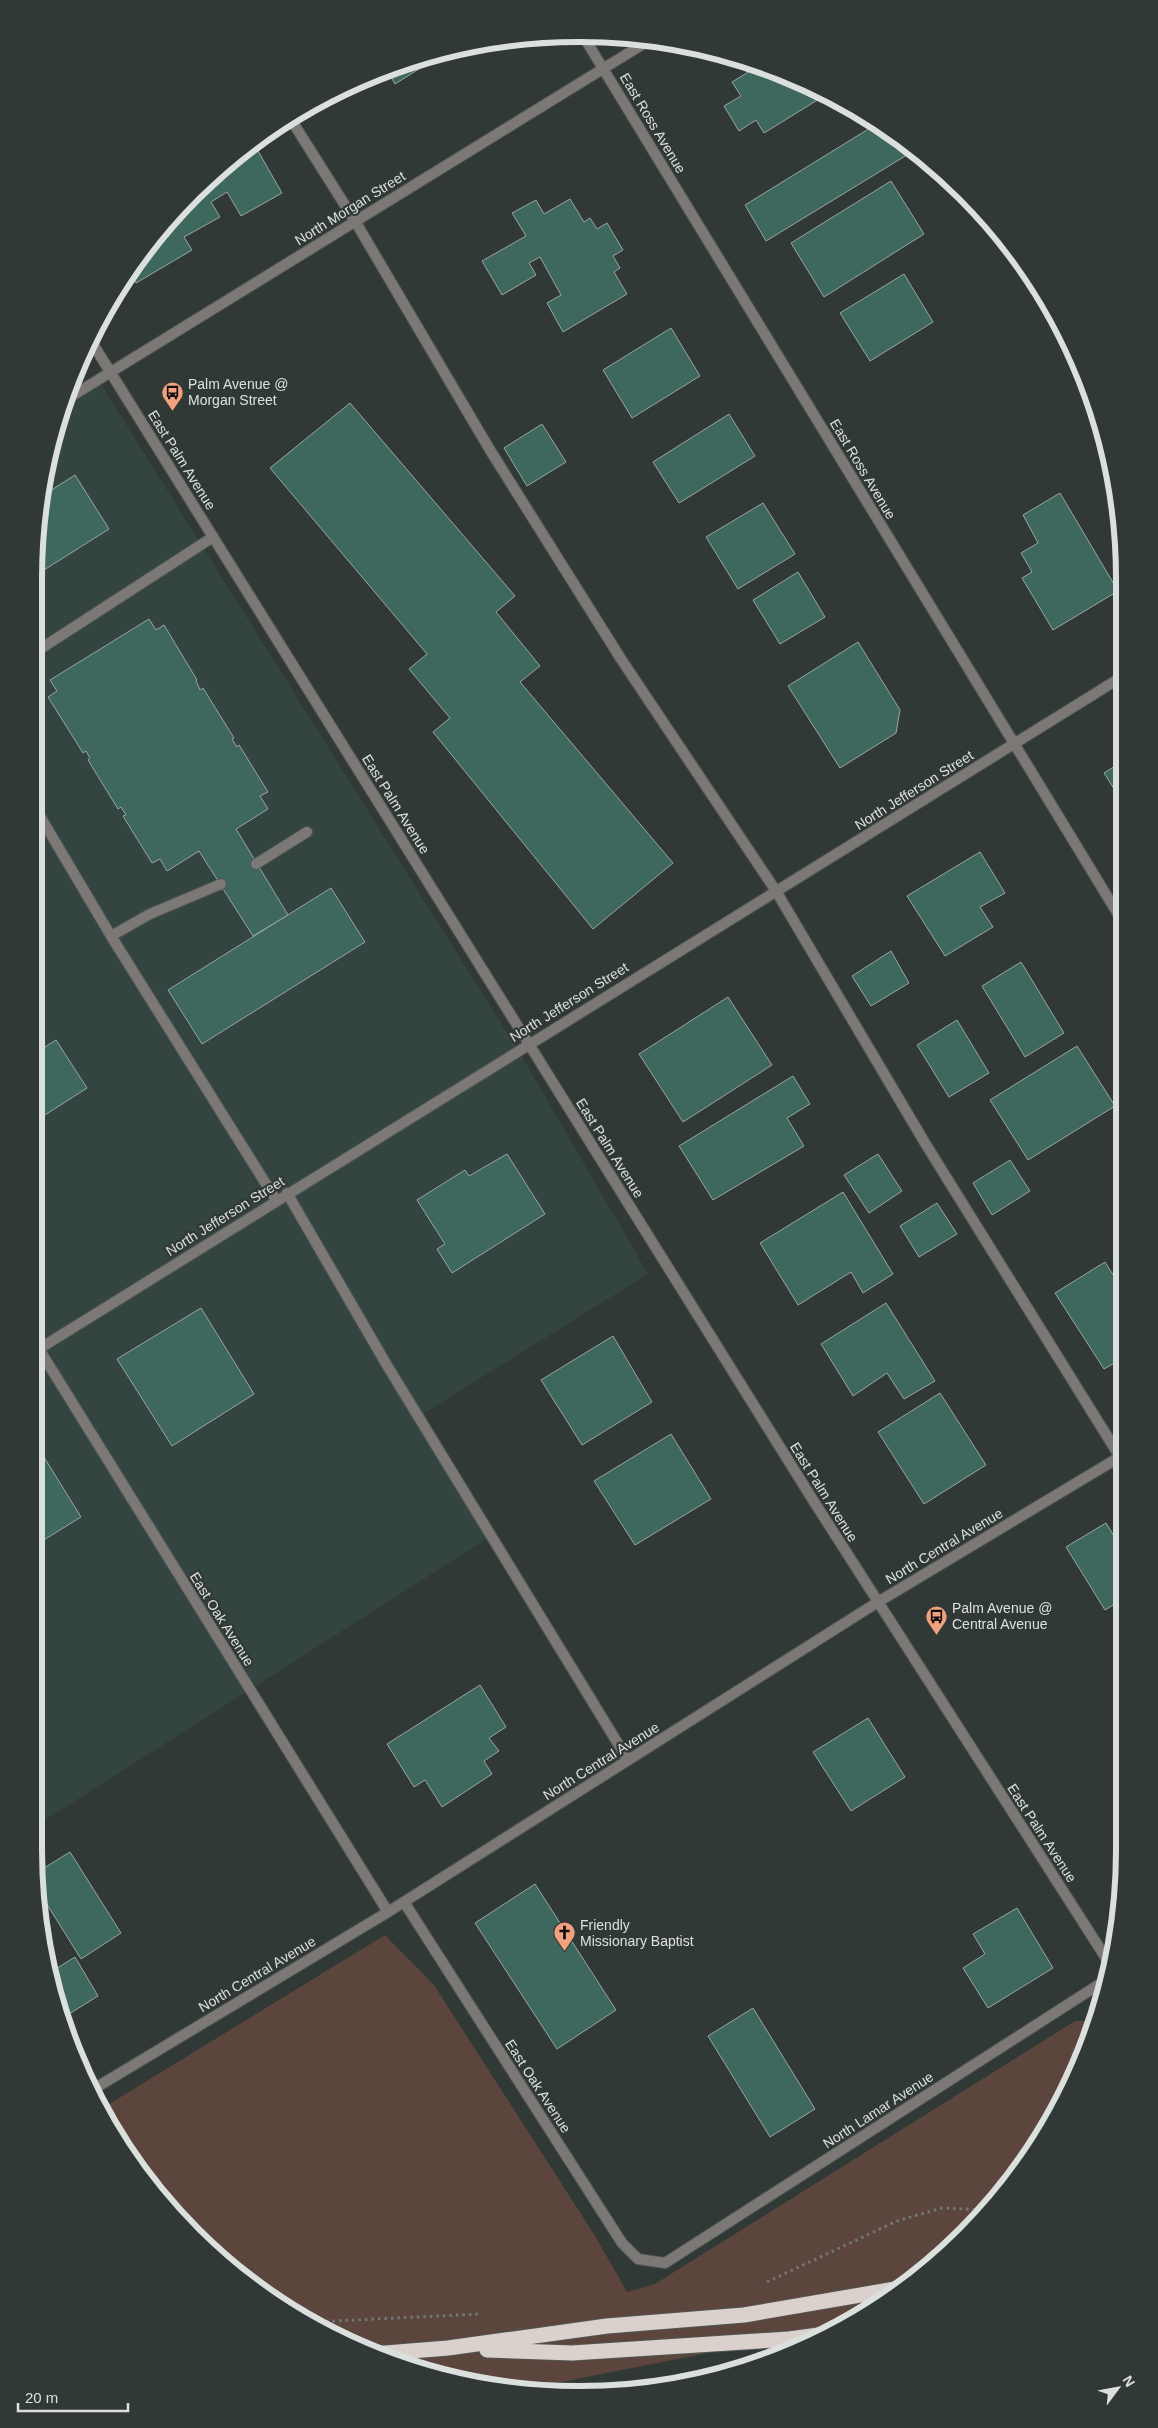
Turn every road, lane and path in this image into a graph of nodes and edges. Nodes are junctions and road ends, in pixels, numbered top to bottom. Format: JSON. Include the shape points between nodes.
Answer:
{"nodes":[{"id":1,"x":587,"y":42,"type":"edge"},
{"id":2,"x":640,"y":46,"type":"edge"},
{"id":3,"x":604,"y":68,"type":"junction"},
{"id":4,"x":294,"y":125,"type":"edge"},
{"id":5,"x":355,"y":221,"type":"junction"},
{"id":6,"x":95,"y":348,"type":"edge"},
{"id":7,"x":110,"y":372,"type":"junction"},
{"id":8,"x":76,"y":393,"type":"edge"},
{"id":9,"x":213,"y":537,"type":"junction"},
{"id":10,"x":42,"y":647,"type":"edge"},
{"id":11,"x":1116,"y":680,"type":"edge"},
{"id":12,"x":1014,"y":744,"type":"junction"},
{"id":13,"x":42,"y":820,"type":"edge"},
{"id":14,"x":308,"y":832,"type":"dead end"},
{"id":15,"x":256,"y":864,"type":"dead end"},
{"id":16,"x":222,"y":884,"type":"dead end"},
{"id":17,"x":776,"y":891,"type":"junction"},
{"id":18,"x":1116,"y":911,"type":"edge"},
{"id":19,"x":111,"y":936,"type":"junction"},
{"id":20,"x":529,"y":1044,"type":"junction"},
{"id":21,"x":287,"y":1193,"type":"junction"},
{"id":22,"x":276,"y":1200,"type":"junction"},
{"id":23,"x":42,"y":1343,"type":"edge"},
{"id":24,"x":42,"y":1358,"type":"edge"},
{"id":25,"x":1116,"y":1448,"type":"edge"},
{"id":26,"x":1116,"y":1459,"type":"edge"},
{"id":27,"x":878,"y":1602,"type":"junction"},
{"id":28,"x":628,"y":1760,"type":"junction"},
{"id":29,"x":404,"y":1902,"type":"junction"},
{"id":30,"x":388,"y":1912,"type":"junction"},
{"id":31,"x":1104,"y":1957,"type":"edge"},
{"id":32,"x":1098,"y":1985,"type":"edge"},
{"id":33,"x":98,"y":2086,"type":"edge"},
{"id":34,"x":665,"y":2263,"type":"joint"},
{"id":35,"x":883,"y":2291,"type":"edge"},
{"id":36,"x":800,"y":2338,"type":"edge"},
{"id":37,"x":448,"y":2348,"type":"junction"},
{"id":38,"x":394,"y":2352,"type":"edge"}],
"edges":[{"from":1,"to":3,"type":"street","name":"East Ross Avenue"},
{"from":2,"to":3,"type":"street","name":"North Morgan Street"},
{"from":3,"to":5,"type":"street","name":"North Morgan Street"},
{"from":3,"to":12,"type":"street","name":"East Ross Avenue"},
{"from":4,"to":5,"type":"street"},
{"from":5,"to":7,"type":"street","name":"North Morgan Street"},
{"from":5,"to":17,"type":"street","via":[[490,450],[621,659]]},
{"from":6,"to":7,"type":"street","name":"East Palm Avenue"},
{"from":7,"to":8,"type":"street","name":"North Morgan Street"},
{"from":7,"to":9,"type":"street","name":"East Palm Avenue"},
{"from":9,"to":10,"type":"street"},
{"from":9,"to":20,"type":"street","name":"East Palm Avenue"},
{"from":11,"to":12,"type":"street","name":"North Jefferson Street"},
{"from":12,"to":17,"type":"street","name":"North Jefferson Street"},
{"from":12,"to":18,"type":"street","name":"East Ross Avenue"},
{"from":13,"to":19,"type":"street"},
{"from":14,"to":15,"type":"street"},
{"from":16,"to":19,"type":"street","via":[[150,914]]},
{"from":17,"to":20,"type":"street","name":"North Jefferson Street"},
{"from":17,"to":25,"type":"street","via":[[925,1143]]},
{"from":19,"to":22,"type":"street"},
{"from":20,"to":21,"type":"street","name":"North Jefferson Street"},
{"from":20,"to":27,"type":"street","name":"East Palm Avenue"},
{"from":21,"to":22,"type":"street","name":"North Jefferson Street"},
{"from":21,"to":28,"type":"street","via":[[388,1368]]},
{"from":22,"to":23,"type":"street","name":"North Jefferson Street"},
{"from":24,"to":30,"type":"street","name":"East Oak Avenue"},
{"from":26,"to":27,"type":"street","name":"North Central Avenue"},
{"from":27,"to":28,"type":"street","name":"North Central Avenue"},
{"from":27,"to":31,"type":"street","name":"East Palm Avenue"},
{"from":28,"to":29,"type":"street","name":"North Central Avenue"},
{"from":29,"to":30,"type":"street","name":"North Central Avenue"},
{"from":29,"to":34,"type":"street","name":"East Oak Avenue","via":[[622,2243],[638,2259]]},
{"from":30,"to":33,"type":"street","name":"North Central Avenue"},
{"from":32,"to":34,"type":"street","name":"North Lamar Avenue"},
{"from":35,"to":37,"type":"highway","via":[[744,2315],[607,2326]]},
{"from":36,"to":37,"type":"highway","via":[[572,2353]]},
{"from":37,"to":38,"type":"highway"}]}
